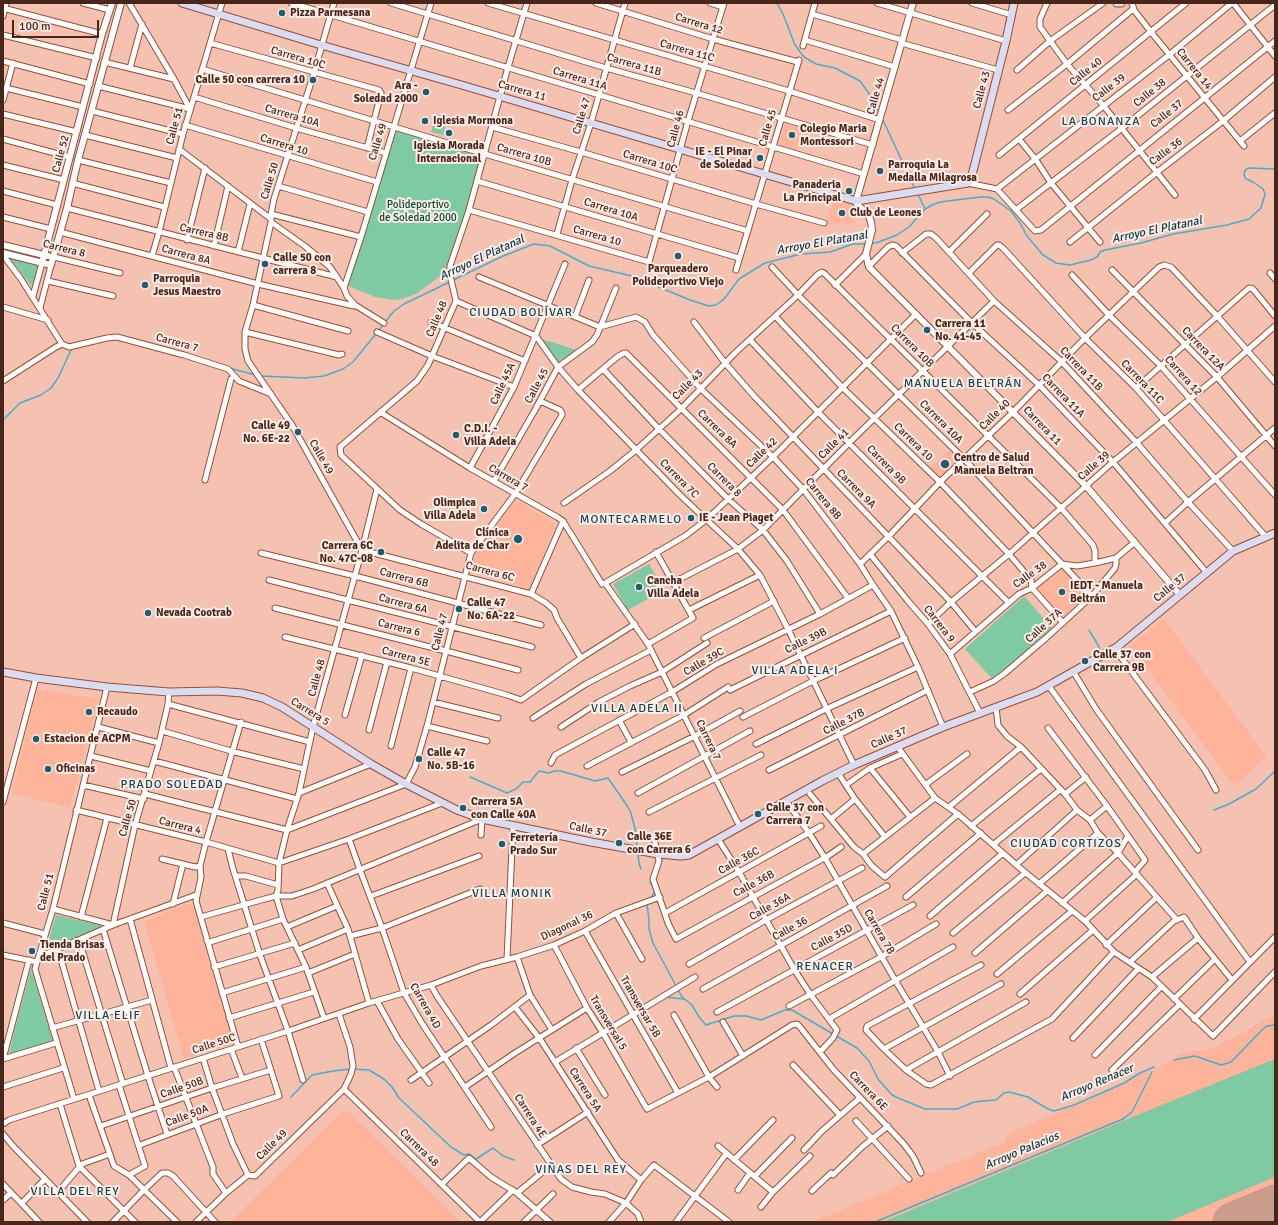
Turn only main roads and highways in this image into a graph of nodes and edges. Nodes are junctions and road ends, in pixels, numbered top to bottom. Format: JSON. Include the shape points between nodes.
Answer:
{"nodes":[{"id":1,"x":182,"y":3,"type":"edge"},
{"id":2,"x":1118,"y":3,"type":"edge"},
{"id":3,"x":1121,"y":3,"type":"edge"},
{"id":4,"x":1015,"y":7,"type":"edge"},
{"id":5,"x":912,"y":192,"type":"joint"},
{"id":6,"x":1275,"y":533,"type":"edge"},
{"id":7,"x":3,"y":672,"type":"edge"},
{"id":8,"x":482,"y":819,"type":"joint"}],
"edges":[{"from":1,"to":5,"type":"main road","name":"Carrera 11","via":[[856,201]]},
{"from":2,"to":3,"type":"main road"},
{"from":4,"to":5,"type":"main road","name":"Calle 43","via":[[968,183]]},
{"from":6,"to":8,"type":"main road","name":"Calle 37","via":[[1233,551],[1114,648],[1037,692],[943,727],[854,765],[688,855],[674,856],[597,844]]},
{"from":7,"to":8,"type":"main road","name":"Carrera 5","via":[[107,687],[169,692],[217,691],[263,698],[406,784],[442,803]]}]}
